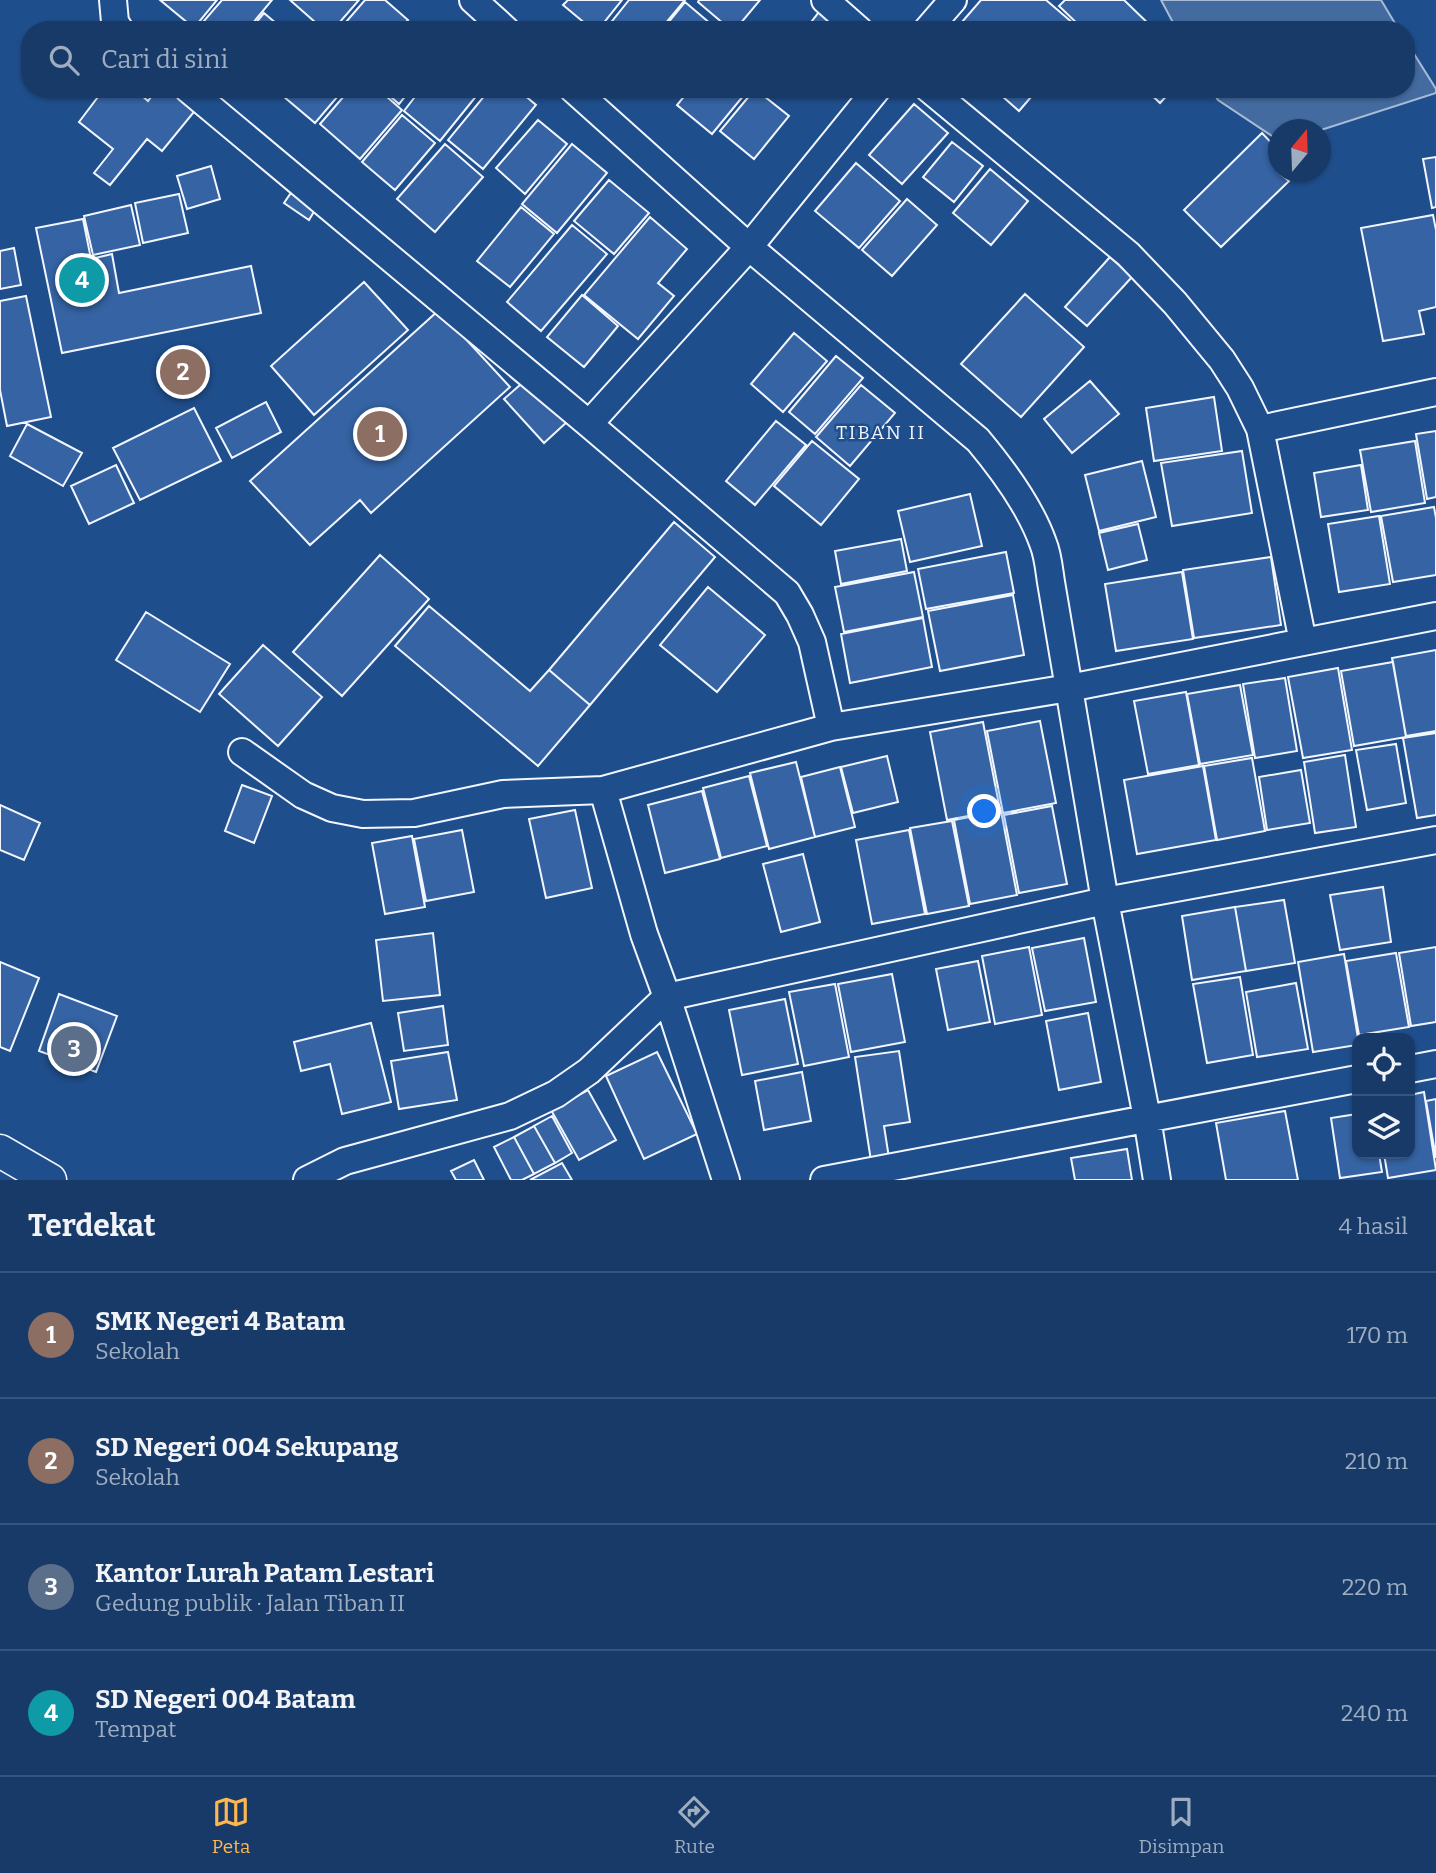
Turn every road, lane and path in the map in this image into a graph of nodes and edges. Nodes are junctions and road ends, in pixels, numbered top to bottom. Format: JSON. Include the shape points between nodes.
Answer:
{"nodes":[{"id":1,"x":113,"y":0,"type":"edge"},
{"id":2,"x":473,"y":0,"type":"edge"},
{"id":3,"x":825,"y":0,"type":"edge"},
{"id":4,"x":953,"y":0,"type":"edge"},
{"id":5,"x":115,"y":21,"type":"edge"},
{"id":6,"x":496,"y":21,"type":"edge"},
{"id":7,"x":849,"y":21,"type":"edge"},
{"id":8,"x":935,"y":21,"type":"edge"},
{"id":9,"x":199,"y":98,"type":"edge"},
{"id":10,"x":583,"y":98,"type":"edge"},
{"id":11,"x":870,"y":98,"type":"edge"},
{"id":12,"x":940,"y":98,"type":"edge"},
{"id":13,"x":749,"y":247,"type":"junction"},
{"id":14,"x":1436,"y":392,"type":"edge"},
{"id":15,"x":589,"y":424,"type":"junction"},
{"id":16,"x":1260,"y":429,"type":"junction"},
{"id":17,"x":1436,"y":616,"type":"edge"},
{"id":18,"x":1303,"y":642,"type":"junction"},
{"id":19,"x":1069,"y":688,"type":"junction"},
{"id":20,"x":831,"y":727,"type":"junction"},
{"id":21,"x":242,"y":752,"type":"dead end"},
{"id":22,"x":603,"y":790,"type":"junction"},
{"id":23,"x":1436,"y":839,"type":"edge"},
{"id":24,"x":1105,"y":901,"type":"junction"},
{"id":25,"x":667,"y":997,"type":"junction"},
{"id":26,"x":1436,"y":1064,"type":"edge"},
{"id":27,"x":1415,"y":1068,"type":"edge"},
{"id":28,"x":1352,"y":1080,"type":"edge"},
{"id":29,"x":1147,"y":1118,"type":"junction"},
{"id":30,"x":0,"y":1151,"type":"edge"},
{"id":31,"x":50,"y":1180,"type":"edge"},
{"id":32,"x":307,"y":1180,"type":"edge"},
{"id":33,"x":726,"y":1180,"type":"edge"},
{"id":34,"x":824,"y":1180,"type":"edge"},
{"id":35,"x":1157,"y":1180,"type":"edge"}],
"edges":[{"from":1,"to":5,"type":"street"},
{"from":2,"to":6,"type":"street"},
{"from":3,"to":7,"type":"street"},
{"from":4,"to":8,"type":"street"},
{"from":9,"to":15,"type":"street"},
{"from":10,"to":13,"type":"street"},
{"from":11,"to":13,"type":"street"},
{"from":12,"to":16,"type":"street","via":[[1117,246],[1175,303],[1222,360]]},
{"from":13,"to":15,"type":"street"},
{"from":13,"to":19,"type":"street","via":[[978,440],[1002,469],[1044,544]]},
{"from":14,"to":16,"type":"street"},
{"from":15,"to":20,"type":"street","via":[[787,593],[812,642]]},
{"from":16,"to":18,"type":"street"},
{"from":17,"to":18,"type":"street"},
{"from":18,"to":19,"type":"street"},
{"from":19,"to":20,"type":"street"},
{"from":19,"to":24,"type":"street"},
{"from":20,"to":22,"type":"street"},
{"from":21,"to":22,"type":"street","via":[[303,795],[332,808],[363,814],[414,813],[503,794]]},
{"from":22,"to":25,"type":"street"},
{"from":23,"to":24,"type":"street"},
{"from":24,"to":25,"type":"street"},
{"from":24,"to":29,"type":"street"},
{"from":25,"to":32,"type":"street","via":[[589,1071],[556,1094],[510,1116],[345,1161]]},
{"from":25,"to":33,"type":"street"},
{"from":26,"to":27,"type":"street"},
{"from":28,"to":29,"type":"street"},
{"from":29,"to":34,"type":"street"},
{"from":29,"to":35,"type":"street"},
{"from":30,"to":31,"type":"street"}]}
